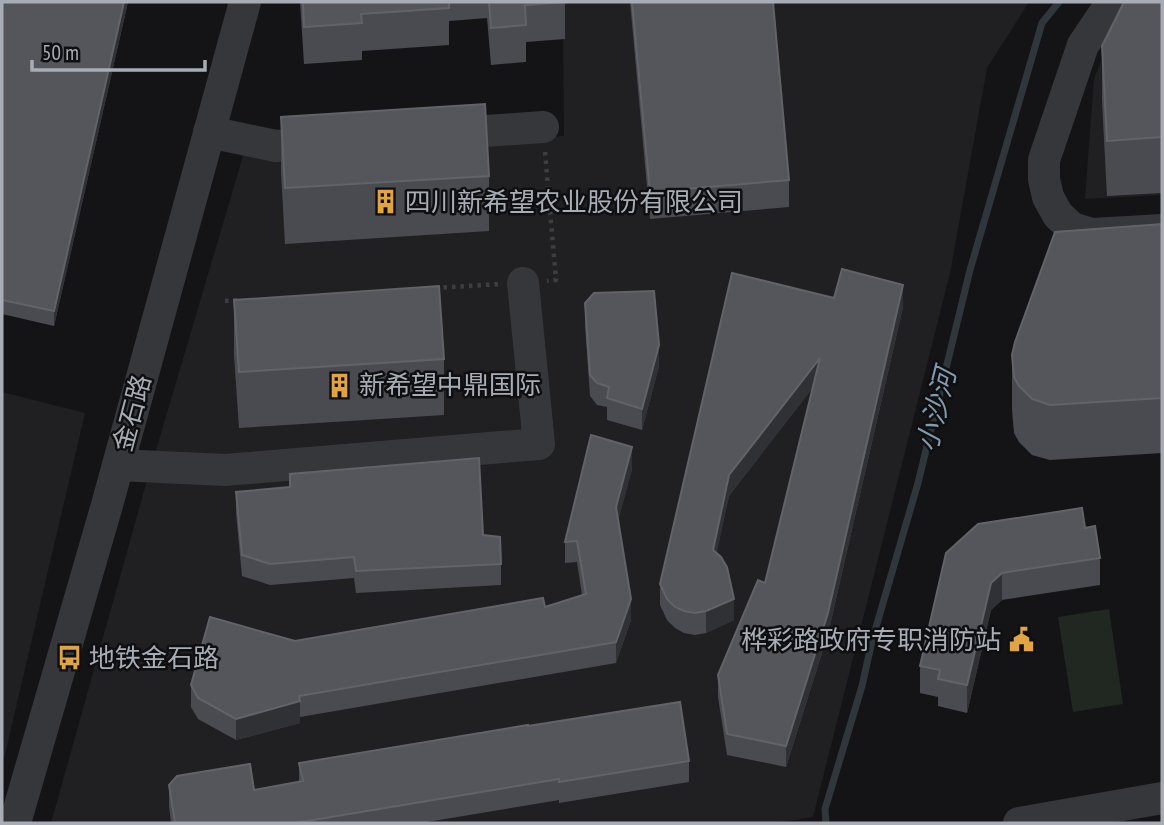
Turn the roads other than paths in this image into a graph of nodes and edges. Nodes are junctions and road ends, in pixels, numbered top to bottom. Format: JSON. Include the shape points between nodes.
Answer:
{"nodes":[{"id":1,"x":245,"y":2,"type":"edge"},
{"id":2,"x":1112,"y":2,"type":"edge"},
{"id":3,"x":543,"y":127,"type":"road end"},
{"id":4,"x":209,"y":132,"type":"junction"},
{"id":5,"x":409,"y":136,"type":"edge"},
{"id":6,"x":356,"y":140,"type":"edge"},
{"id":7,"x":1162,"y":230,"type":"edge"},
{"id":8,"x":523,"y":283,"type":"road end"},
{"id":9,"x":118,"y":466,"type":"junction"},
{"id":10,"x":1162,"y":798,"type":"edge"},
{"id":11,"x":15,"y":823,"type":"edge"},
{"id":12,"x":1019,"y":823,"type":"edge"}],
"edges":[{"from":1,"to":4,"type":"street","name":"金石路"},
{"from":2,"to":7,"type":"street","via":[[1083,45],[1044,160],[1044,179],[1058,215],[1072,228],[1092,234]]},
{"from":3,"to":5,"type":"street"},
{"from":4,"to":6,"type":"street","via":[[276,146]]},
{"from":4,"to":9,"type":"street","name":"金石路"},
{"from":8,"to":9,"type":"street","via":[[539,444],[225,470]]},
{"from":9,"to":11,"type":"street","name":"金石路"},
{"from":10,"to":12,"type":"street"}]}
